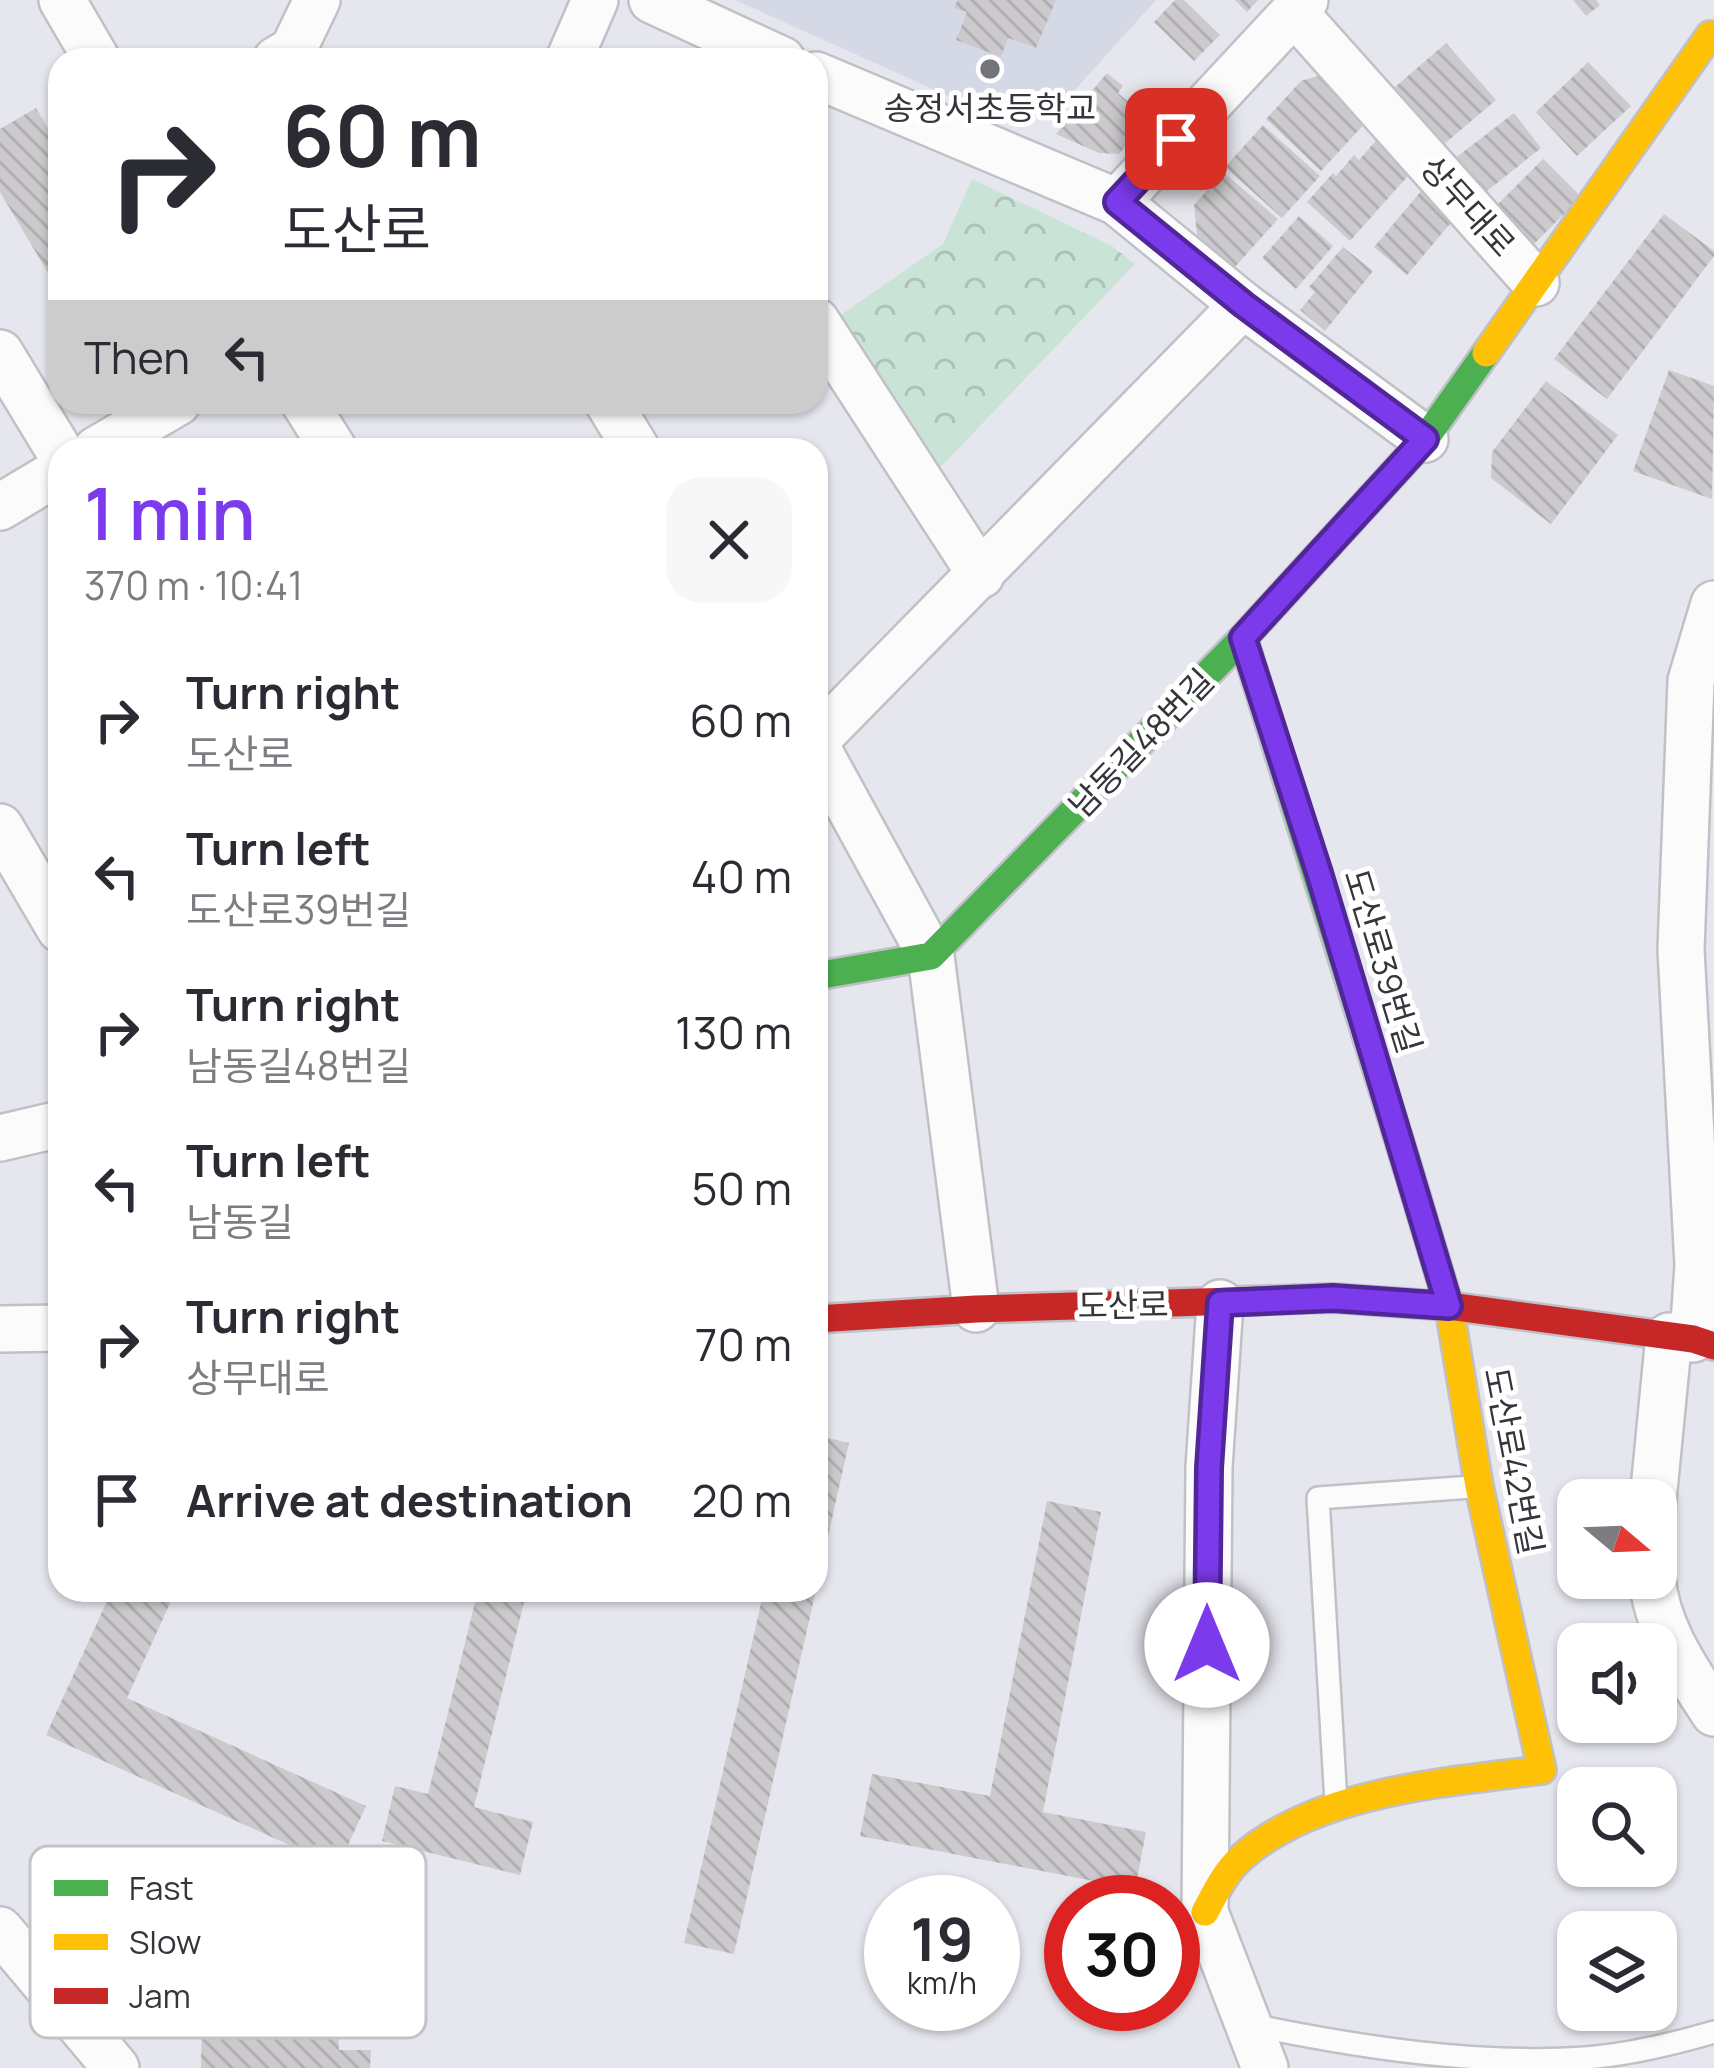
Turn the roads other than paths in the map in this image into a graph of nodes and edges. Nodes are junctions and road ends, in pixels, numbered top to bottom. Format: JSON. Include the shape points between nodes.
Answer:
{"nodes":[{"id":1,"x":62,"y":0,"type":"edge"},
{"id":2,"x":317,"y":0,"type":"edge"},
{"id":3,"x":596,"y":0,"type":"edge"},
{"id":4,"x":652,"y":0,"type":"edge"},
{"id":5,"x":1300,"y":6,"type":"edge"},
{"id":6,"x":1706,"y":31,"type":"edge"},
{"id":7,"x":90,"y":48,"type":"edge"},
{"id":8,"x":294,"y":48,"type":"edge"},
{"id":9,"x":574,"y":48,"type":"edge"},
{"id":10,"x":756,"y":48,"type":"edge"},
{"id":11,"x":828,"y":81,"type":"edge"},
{"id":12,"x":1117,"y":202,"type":"junction"},
{"id":13,"x":1536,"y":283,"type":"junction"},
{"id":14,"x":1244,"y":305,"type":"junction"},
{"id":15,"x":828,"y":339,"type":"edge"},
{"id":16,"x":0,"y":353,"type":"edge"},
{"id":17,"x":158,"y":414,"type":"edge"},
{"id":18,"x":52,"y":438,"type":"edge"},
{"id":19,"x":117,"y":438,"type":"edge"},
{"id":20,"x":1425,"y":439,"type":"junction"},
{"id":21,"x":48,"y":479,"type":"edge"},
{"id":22,"x":0,"y":507,"type":"edge"},
{"id":23,"x":981,"y":575,"type":"junction"},
{"id":24,"x":1714,"y":604,"type":"edge"},
{"id":25,"x":1243,"y":638,"type":"junction"},
{"id":26,"x":1702,"y":695,"type":"edge"},
{"id":27,"x":828,"y":731,"type":"edge"},
{"id":28,"x":828,"y":765,"type":"edge"},
{"id":29,"x":0,"y":827,"type":"edge"},
{"id":30,"x":48,"y":909,"type":"edge"},
{"id":31,"x":931,"y":956,"type":"junction"},
{"id":32,"x":828,"y":974,"type":"edge"},
{"id":33,"x":1701,"y":1044,"type":"edge"},
{"id":34,"x":48,"y":1127,"type":"edge"},
{"id":35,"x":0,"y":1138,"type":"edge"},
{"id":36,"x":1220,"y":1303,"type":"junction"},
{"id":37,"x":1449,"y":1306,"type":"junction"},
{"id":38,"x":976,"y":1309,"type":"junction"},
{"id":39,"x":828,"y":1318,"type":"edge"},
{"id":40,"x":2,"y":1324,"type":"edge"},
{"id":41,"x":48,"y":1327,"type":"edge"},
{"id":42,"x":1692,"y":1340,"type":"edge"},
{"id":43,"x":1658,"y":1479,"type":"edge"},
{"id":44,"x":1479,"y":1486,"type":"junction"},
{"id":45,"x":1654,"y":1599,"type":"edge"},
{"id":46,"x":1714,"y":1713,"type":"edge"},
{"id":47,"x":1336,"y":1806,"type":"junction"},
{"id":48,"x":1205,"y":1912,"type":"junction"},
{"id":49,"x":0,"y":1930,"type":"edge"},
{"id":50,"x":30,"y":1966,"type":"edge"},
{"id":51,"x":1247,"y":2024,"type":"junction"},
{"id":52,"x":1714,"y":2032,"type":"edge"},
{"id":53,"x":91,"y":2038,"type":"edge"},
{"id":54,"x":116,"y":2068,"type":"edge"},
{"id":55,"x":1265,"y":2068,"type":"edge"}],
"edges":[{"from":1,"to":7,"type":"street"},
{"from":2,"to":8,"type":"street"},
{"from":3,"to":9,"type":"street"},
{"from":4,"to":10,"type":"street"},
{"from":5,"to":12,"type":"street","name":"상무대로"},
{"from":5,"to":13,"type":"street","name":"상무대로"},
{"from":6,"to":13,"type":"street","name":"상무대로"},
{"from":11,"to":12,"type":"street"},
{"from":12,"to":14,"type":"street"},
{"from":13,"to":20,"type":"street","name":"남동길48번길"},
{"from":14,"to":20,"type":"street"},
{"from":14,"to":23,"type":"street"},
{"from":15,"to":23,"type":"street"},
{"from":16,"to":18,"type":"street"},
{"from":17,"to":19,"type":"street"},
{"from":20,"to":25,"type":"street","name":"남동길48번길"},
{"from":21,"to":22,"type":"street"},
{"from":23,"to":27,"type":"street"},
{"from":24,"to":26,"type":"street"},
{"from":25,"to":31,"type":"street","name":"남동길48번길"},
{"from":25,"to":37,"type":"street","name":"도산로39번길"},
{"from":26,"to":33,"type":"street","via":[[1681,950]]},
{"from":28,"to":31,"type":"street"},
{"from":29,"to":30,"type":"street"},
{"from":31,"to":32,"type":"street"},
{"from":31,"to":38,"type":"street"},
{"from":33,"to":42,"type":"street"},
{"from":34,"to":35,"type":"street"},
{"from":36,"to":37,"type":"street","name":"도산로","via":[[1333,1298]]},
{"from":36,"to":38,"type":"street","name":"도산로"},
{"from":36,"to":48,"type":"street","via":[[1209,1468]]},
{"from":37,"to":42,"type":"street","name":"도산로"},
{"from":37,"to":44,"type":"street","name":"도산로42번길"},
{"from":38,"to":39,"type":"street","name":"도산로"},
{"from":40,"to":41,"type":"street"},
{"from":42,"to":43,"type":"street"},
{"from":44,"to":47,"type":"lane","via":[[1318,1498]]},
{"from":44,"to":47,"type":"street","name":"도산로42번길","via":[[1542,1770],[1401,1787]]},
{"from":45,"to":46,"type":"street"},
{"from":47,"to":48,"type":"street","via":[[1246,1852]]},
{"from":48,"to":51,"type":"street"},
{"from":49,"to":50,"type":"street"},
{"from":51,"to":52,"type":"lane","via":[[1426,2053],[1532,2057],[1595,2057]]},
{"from":51,"to":55,"type":"street"},
{"from":53,"to":54,"type":"street"}]}
